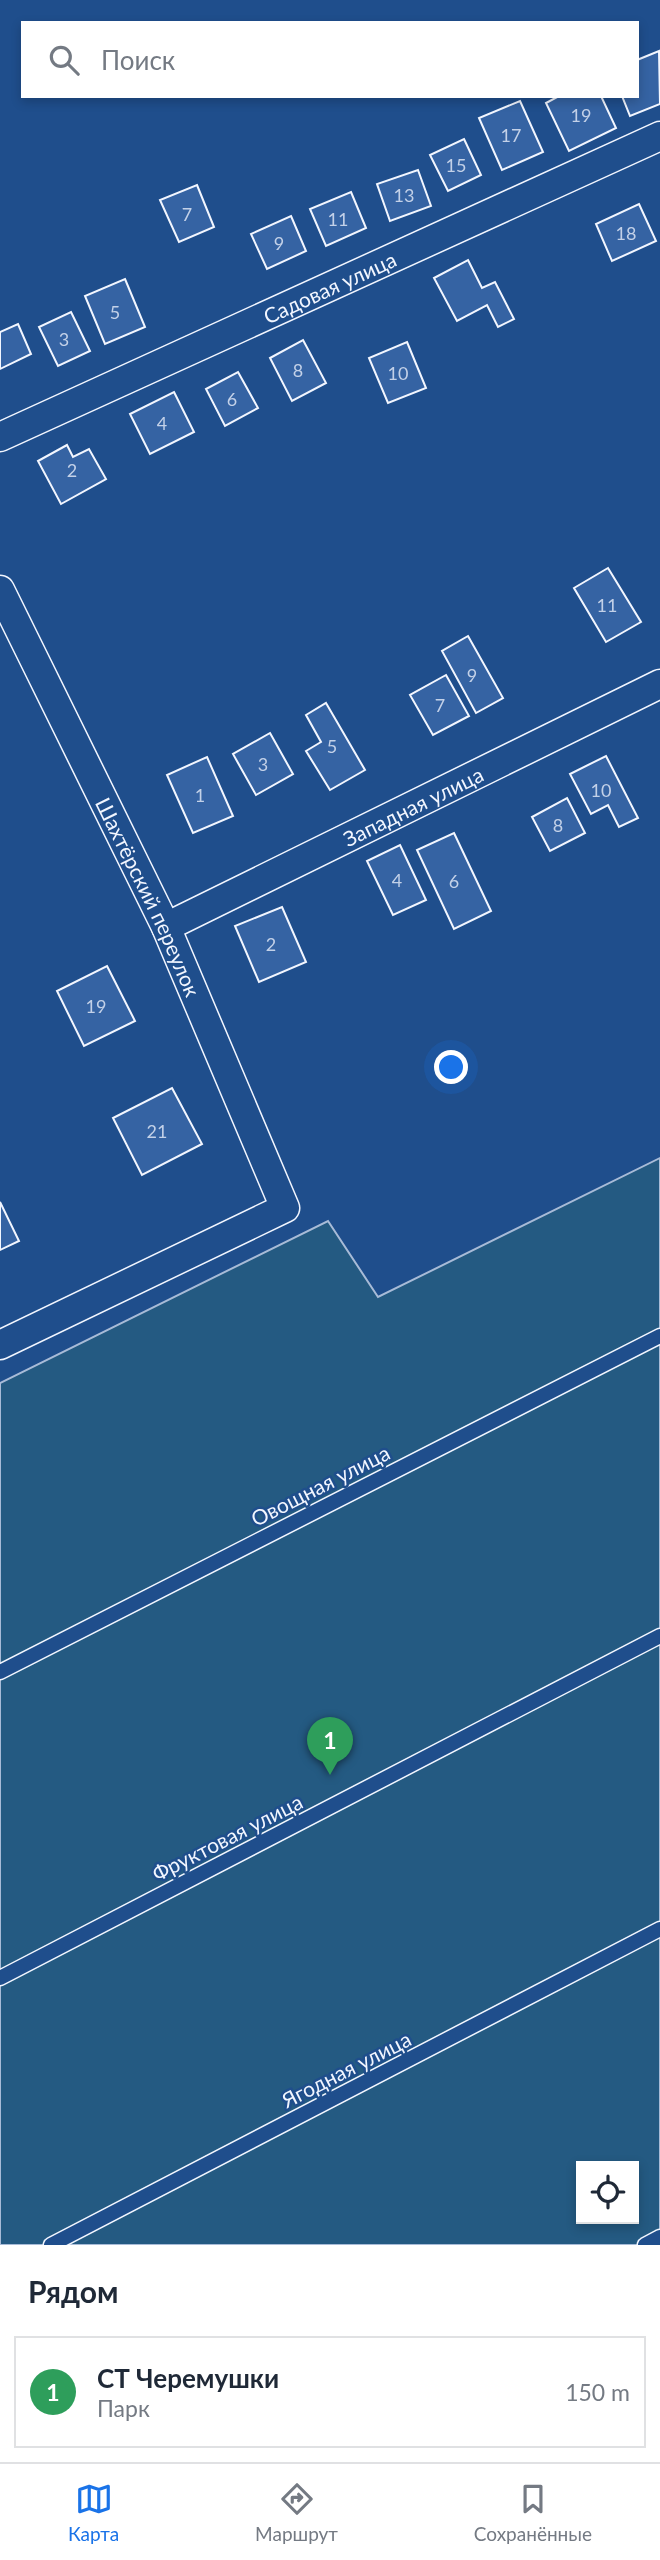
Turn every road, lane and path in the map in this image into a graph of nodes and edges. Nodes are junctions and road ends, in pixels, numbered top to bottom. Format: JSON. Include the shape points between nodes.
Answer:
{"nodes":[{"id":1,"x":660,"y":136,"type":"edge"},
{"id":2,"x":0,"y":437,"type":"edge"},
{"id":3,"x":0,"y":590,"type":"edge"},
{"id":4,"x":660,"y":684,"type":"edge"},
{"id":5,"x":166,"y":927,"type":"junction"},
{"id":6,"x":660,"y":1336,"type":"edge"},
{"id":7,"x":0,"y":1345,"type":"edge"},
{"id":8,"x":660,"y":1636,"type":"edge"},
{"id":9,"x":0,"y":1672,"type":"edge"},
{"id":10,"x":660,"y":1929,"type":"edge"},
{"id":11,"x":0,"y":1978,"type":"edge"},
{"id":12,"x":660,"y":2238,"type":"edge"},
{"id":13,"x":51,"y":2245,"type":"edge"},
{"id":14,"x":645,"y":2245,"type":"edge"}],
"edges":[{"from":1,"to":2,"type":"street","name":"Садовая улица"},
{"from":3,"to":5,"type":"street","name":"Шахтёрский переулок"},
{"from":4,"to":5,"type":"street","name":"Западная улица"},
{"from":5,"to":7,"type":"street","name":"Шахтёрский переулок","via":[[285,1208]]},
{"from":6,"to":9,"type":"lane","name":"Овощная улица"},
{"from":8,"to":11,"type":"lane","name":"Фруктовая улица"},
{"from":10,"to":13,"type":"lane","name":"Ягодная улица"},
{"from":12,"to":14,"type":"lane"}]}
